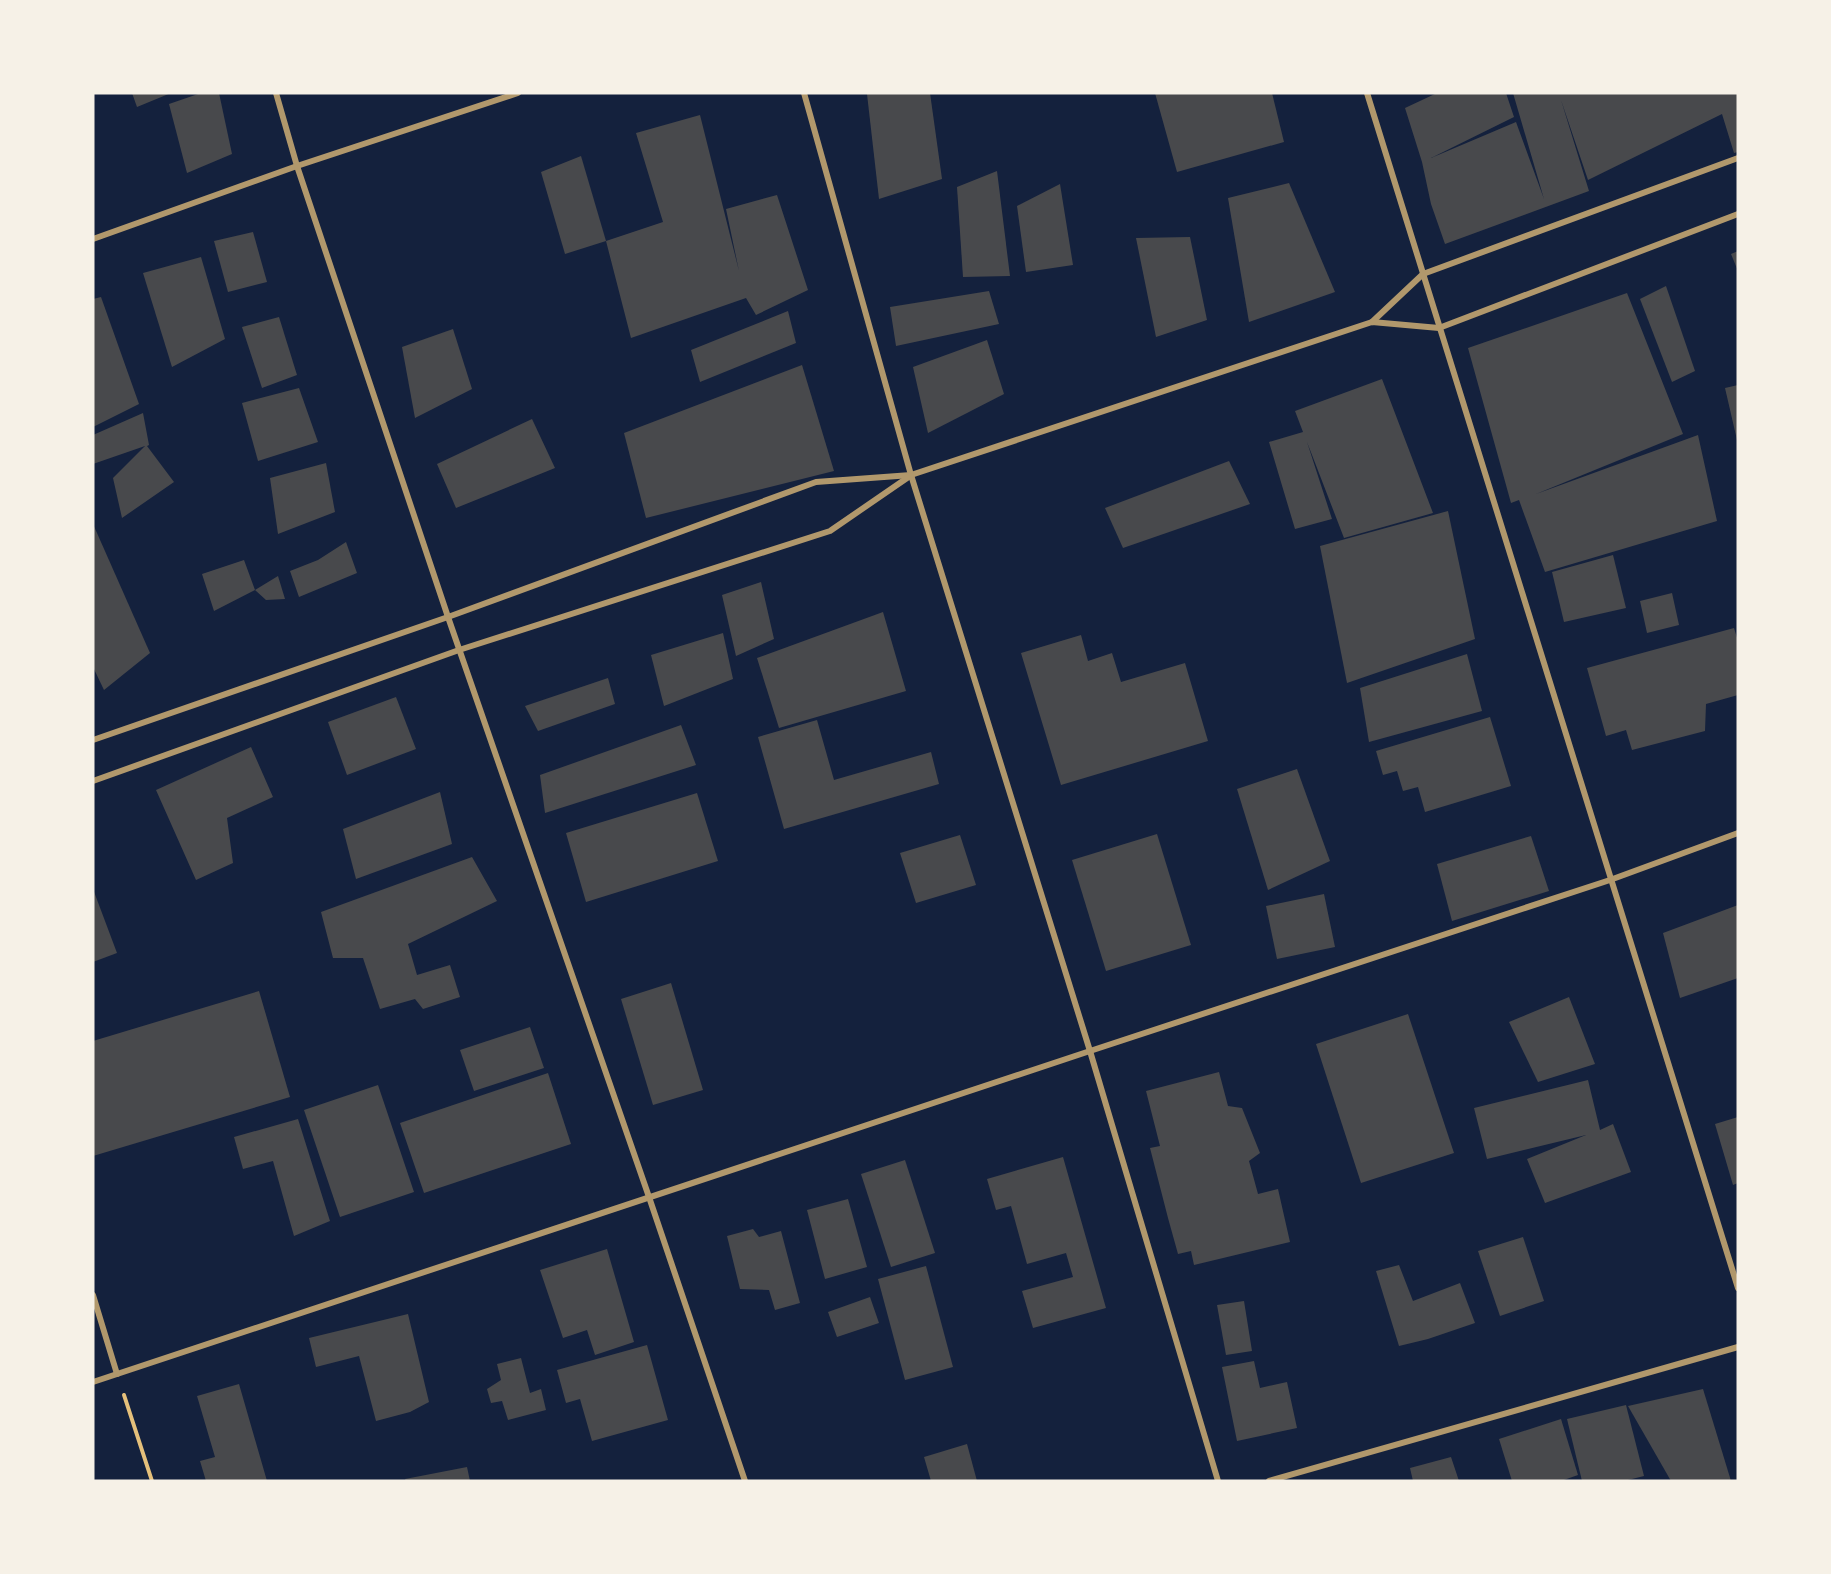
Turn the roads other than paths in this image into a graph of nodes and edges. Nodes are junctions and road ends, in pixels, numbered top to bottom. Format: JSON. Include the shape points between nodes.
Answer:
{"nodes":[{"id":1,"x":276,"y":93,"type":"edge"},
{"id":2,"x":518,"y":93,"type":"edge"},
{"id":3,"x":804,"y":93,"type":"edge"},
{"id":4,"x":1367,"y":93,"type":"edge"},
{"id":5,"x":1738,"y":158,"type":"edge"},
{"id":6,"x":297,"y":166,"type":"junction"},
{"id":7,"x":1738,"y":214,"type":"edge"},
{"id":8,"x":93,"y":239,"type":"edge"},
{"id":9,"x":1423,"y":274,"type":"junction"},
{"id":10,"x":1372,"y":322,"type":"junction"},
{"id":11,"x":1439,"y":328,"type":"junction"},
{"id":12,"x":911,"y":475,"type":"junction"},
{"id":13,"x":448,"y":618,"type":"junction"},
{"id":14,"x":459,"y":650,"type":"junction"},
{"id":15,"x":93,"y":740,"type":"edge"},
{"id":16,"x":93,"y":781,"type":"edge"},
{"id":17,"x":1738,"y":833,"type":"edge"},
{"id":18,"x":1610,"y":880,"type":"junction"},
{"id":19,"x":1090,"y":1051,"type":"junction"},
{"id":20,"x":649,"y":1197,"type":"junction"},
{"id":21,"x":1738,"y":1288,"type":"edge"},
{"id":22,"x":93,"y":1295,"type":"edge"},
{"id":23,"x":1738,"y":1347,"type":"edge"},
{"id":24,"x":117,"y":1374,"type":"junction"},
{"id":25,"x":93,"y":1382,"type":"edge"},
{"id":26,"x":745,"y":1481,"type":"edge"},
{"id":27,"x":1218,"y":1481,"type":"edge"},
{"id":28,"x":1269,"y":1481,"type":"edge"}],
"edges":[{"from":1,"to":6,"type":"street"},
{"from":2,"to":6,"type":"street"},
{"from":3,"to":12,"type":"street"},
{"from":4,"to":9,"type":"street"},
{"from":5,"to":9,"type":"street"},
{"from":6,"to":8,"type":"street"},
{"from":6,"to":13,"type":"street"},
{"from":7,"to":11,"type":"street"},
{"from":9,"to":10,"type":"street"},
{"from":9,"to":11,"type":"street"},
{"from":10,"to":11,"type":"street"},
{"from":10,"to":12,"type":"street"},
{"from":11,"to":18,"type":"street"},
{"from":12,"to":13,"type":"street","via":[[816,482]]},
{"from":12,"to":14,"type":"street","via":[[830,531]]},
{"from":12,"to":19,"type":"street"},
{"from":13,"to":14,"type":"street"},
{"from":13,"to":15,"type":"street"},
{"from":14,"to":16,"type":"street"},
{"from":14,"to":20,"type":"street"},
{"from":17,"to":18,"type":"street"},
{"from":18,"to":19,"type":"street"},
{"from":18,"to":21,"type":"street"},
{"from":19,"to":20,"type":"street"},
{"from":19,"to":27,"type":"street"},
{"from":20,"to":24,"type":"street"},
{"from":20,"to":26,"type":"street"},
{"from":22,"to":24,"type":"street"},
{"from":23,"to":28,"type":"street"},
{"from":24,"to":25,"type":"street"}]}
